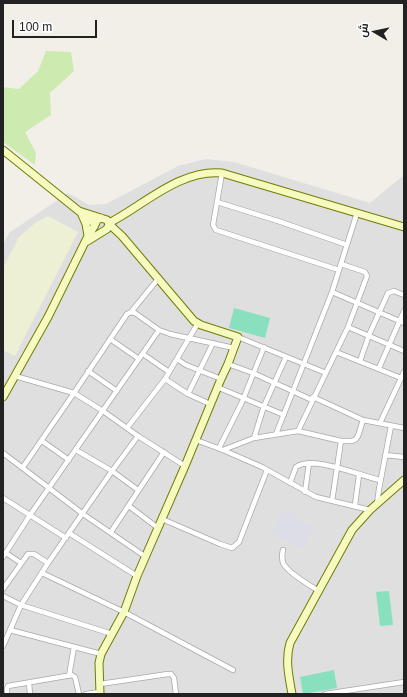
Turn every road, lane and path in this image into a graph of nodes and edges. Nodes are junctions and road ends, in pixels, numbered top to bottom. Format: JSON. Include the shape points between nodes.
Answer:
{"nodes":[{"id":1,"x":3,"y":150,"type":"edge"},
{"id":2,"x":222,"y":173,"type":"junction"},
{"id":3,"x":217,"y":202,"type":"junction"},
{"id":4,"x":80,"y":213,"type":"junction"},
{"id":5,"x":357,"y":213,"type":"junction"},
{"id":6,"x":95,"y":224,"type":"junction"},
{"id":7,"x":105,"y":224,"type":"junction"},
{"id":8,"x":404,"y":227,"type":"edge"},
{"id":9,"x":88,"y":236,"type":"junction"},
{"id":10,"x":84,"y":243,"type":"junction"},
{"id":11,"x":347,"y":245,"type":"junction"},
{"id":12,"x":341,"y":264,"type":"junction"},
{"id":13,"x":339,"y":270,"type":"junction"},
{"id":14,"x":158,"y":279,"type":"junction"},
{"id":15,"x":332,"y":292,"type":"junction"},
{"id":16,"x":404,"y":295,"type":"edge"},
{"id":17,"x":357,"y":303,"type":"junction"},
{"id":18,"x":404,"y":311,"type":"edge"},
{"id":19,"x":131,"y":312,"type":"junction"},
{"id":20,"x":379,"y":312,"type":"junction"},
{"id":21,"x":402,"y":322,"type":"edge"},
{"id":22,"x":198,"y":323,"type":"junction"},
{"id":23,"x":348,"y":327,"type":"junction"},
{"id":24,"x":159,"y":330,"type":"junction"},
{"id":25,"x":369,"y":335,"type":"junction"},
{"id":26,"x":238,"y":337,"type":"junction"},
{"id":27,"x":190,"y":338,"type":"junction"},
{"id":28,"x":110,"y":339,"type":"junction"},
{"id":29,"x":213,"y":343,"type":"junction"},
{"id":30,"x":390,"y":344,"type":"junction"},
{"id":31,"x":264,"y":347,"type":"junction"},
{"id":32,"x":234,"y":348,"type":"junction"},
{"id":33,"x":404,"y":351,"type":"edge"},
{"id":34,"x":336,"y":352,"type":"junction"},
{"id":35,"x":143,"y":354,"type":"junction"},
{"id":36,"x":286,"y":356,"type":"junction"},
{"id":37,"x":139,"y":359,"type":"junction"},
{"id":38,"x":177,"y":359,"type":"junction"},
{"id":39,"x":360,"y":361,"type":"junction"},
{"id":40,"x":228,"y":364,"type":"junction"},
{"id":41,"x":304,"y":364,"type":"junction"},
{"id":42,"x":379,"y":368,"type":"junction"},
{"id":43,"x":88,"y":371,"type":"junction"},
{"id":44,"x":200,"y":371,"type":"junction"},
{"id":45,"x":169,"y":372,"type":"junction"},
{"id":46,"x":404,"y":372,"type":"edge"},
{"id":47,"x":253,"y":373,"type":"junction"},
{"id":48,"x":326,"y":373,"type":"junction"},
{"id":49,"x":15,"y":376,"type":"junction"},
{"id":50,"x":401,"y":378,"type":"junction"},
{"id":51,"x":164,"y":379,"type":"junction"},
{"id":52,"x":221,"y":379,"type":"junction"},
{"id":53,"x":274,"y":383,"type":"junction"},
{"id":54,"x":217,"y":387,"type":"junction"},
{"id":55,"x":117,"y":391,"type":"junction"},
{"id":56,"x":293,"y":391,"type":"junction"},
{"id":57,"x":74,"y":393,"type":"junction"},
{"id":58,"x":188,"y":394,"type":"junction"},
{"id":59,"x":3,"y":397,"type":"edge"},
{"id":60,"x":244,"y":397,"type":"junction"},
{"id":61,"x":313,"y":398,"type":"junction"},
{"id":62,"x":210,"y":404,"type":"junction"},
{"id":63,"x":264,"y":406,"type":"junction"},
{"id":64,"x":103,"y":411,"type":"junction"},
{"id":65,"x":284,"y":415,"type":"junction"},
{"id":66,"x":363,"y":420,"type":"junction"},
{"id":67,"x":380,"y":423,"type":"junction"},
{"id":68,"x":391,"y":426,"type":"junction"},
{"id":69,"x":127,"y":428,"type":"junction"},
{"id":70,"x":404,"y":428,"type":"edge"},
{"id":71,"x":298,"y":430,"type":"junction"},
{"id":72,"x":276,"y":434,"type":"junction"},
{"id":73,"x":138,"y":436,"type":"junction"},
{"id":74,"x":254,"y":438,"type":"junction"},
{"id":75,"x":196,"y":440,"type":"junction"},
{"id":76,"x":42,"y":441,"type":"junction"},
{"id":77,"x":341,"y":441,"type":"junction"},
{"id":78,"x":221,"y":449,"type":"junction"},
{"id":79,"x":76,"y":450,"type":"junction"},
{"id":80,"x":164,"y":452,"type":"junction"},
{"id":81,"x":3,"y":453,"type":"edge"},
{"id":82,"x":385,"y":455,"type":"junction"},
{"id":83,"x":404,"y":457,"type":"edge"},
{"id":84,"x":69,"y":460,"type":"junction"},
{"id":85,"x":309,"y":463,"type":"junction"},
{"id":86,"x":185,"y":466,"type":"junction"},
{"id":87,"x":23,"y":467,"type":"junction"},
{"id":88,"x":337,"y":467,"type":"junction"},
{"id":89,"x":267,"y":470,"type":"junction"},
{"id":90,"x":112,"y":471,"type":"junction"},
{"id":91,"x":359,"y":475,"type":"junction"},
{"id":92,"x":380,"y":480,"type":"junction"},
{"id":93,"x":404,"y":480,"type":"edge"},
{"id":94,"x":290,"y":483,"type":"junction"},
{"id":95,"x":49,"y":488,"type":"junction"},
{"id":96,"x":138,"y":490,"type":"junction"},
{"id":97,"x":305,"y":492,"type":"junction"},
{"id":98,"x":3,"y":498,"type":"edge"},
{"id":99,"x":332,"y":501,"type":"junction"},
{"id":100,"x":377,"y":504,"type":"junction"},
{"id":101,"x":354,"y":505,"type":"junction"},
{"id":102,"x":129,"y":506,"type":"junction"},
{"id":103,"x":370,"y":510,"type":"junction"},
{"id":104,"x":83,"y":514,"type":"junction"},
{"id":105,"x":30,"y":515,"type":"junction"},
{"id":106,"x":162,"y":519,"type":"junction"},
{"id":107,"x":158,"y":528,"type":"junction"},
{"id":108,"x":111,"y":532,"type":"junction"},
{"id":109,"x":70,"y":533,"type":"junction"},
{"id":110,"x":66,"y":538,"type":"junction"},
{"id":111,"x":283,"y":550,"type":"dead end"},
{"id":112,"x":4,"y":556,"type":"edge"},
{"id":113,"x":146,"y":557,"type":"junction"},
{"id":114,"x":21,"y":563,"type":"junction"},
{"id":115,"x":48,"y":564,"type":"junction"},
{"id":116,"x":42,"y":573,"type":"junction"},
{"id":117,"x":137,"y":576,"type":"junction"},
{"id":118,"x":3,"y":589,"type":"edge"},
{"id":119,"x":319,"y":591,"type":"junction"},
{"id":120,"x":3,"y":596,"type":"edge"},
{"id":121,"x":21,"y":605,"type":"junction"},
{"id":122,"x":124,"y":612,"type":"junction"},
{"id":123,"x":10,"y":630,"type":"junction"},
{"id":124,"x":112,"y":634,"type":"junction"},
{"id":125,"x":3,"y":646,"type":"edge"},
{"id":126,"x":74,"y":647,"type":"junction"},
{"id":127,"x":100,"y":654,"type":"junction"},
{"id":128,"x":233,"y":670,"type":"dead end"},
{"id":129,"x":69,"y":676,"type":"junction"},
{"id":130,"x":29,"y":682,"type":"junction"},
{"id":131,"x":404,"y":682,"type":"edge"},
{"id":132,"x":100,"y":684,"type":"junction"},
{"id":133,"x":100,"y":693,"type":"edge"},
{"id":134,"x":8,"y":694,"type":"edge"},
{"id":135,"x":30,"y":694,"type":"edge"},
{"id":136,"x":79,"y":694,"type":"edge"},
{"id":137,"x":86,"y":694,"type":"edge"},
{"id":138,"x":176,"y":694,"type":"edge"},
{"id":139,"x":292,"y":694,"type":"edge"},
{"id":140,"x":326,"y":694,"type":"edge"}],
"edges":[{"from":1,"to":4,"type":"street"},
{"from":2,"to":3,"type":"street"},
{"from":2,"to":5,"type":"street"},
{"from":2,"to":7,"type":"street","via":[[202,173],[174,184]]},
{"from":3,"to":11,"type":"street"},
{"from":3,"to":13,"type":"street","via":[[213,225],[216,230]]},
{"from":4,"to":6,"type":"street"},
{"from":4,"to":7,"type":"street"},
{"from":4,"to":9,"type":"street","via":[[86,224]]},
{"from":5,"to":8,"type":"street"},
{"from":5,"to":11,"type":"street"},
{"from":6,"to":7,"type":"street","via":[[98,230]]},
{"from":6,"to":9,"type":"street"},
{"from":7,"to":10,"type":"street"},
{"from":7,"to":14,"type":"street","via":[[122,236]]},
{"from":9,"to":10,"type":"street"},
{"from":10,"to":49,"type":"street","via":[[48,317]]},
{"from":11,"to":12,"type":"street"},
{"from":12,"to":13,"type":"street"},
{"from":12,"to":17,"type":"street","via":[[367,274]]},
{"from":13,"to":15,"type":"street"},
{"from":14,"to":19,"type":"street"},
{"from":14,"to":22,"type":"street"},
{"from":15,"to":17,"type":"street"},
{"from":15,"to":41,"type":"street"},
{"from":16,"to":20,"type":"street","via":[[394,291],[388,293]]},
{"from":17,"to":20,"type":"street"},
{"from":17,"to":23,"type":"street"},
{"from":18,"to":21,"type":"street"},
{"from":19,"to":24,"type":"street"},
{"from":19,"to":28,"type":"street","via":[[124,316]]},
{"from":20,"to":21,"type":"street"},
{"from":20,"to":25,"type":"street"},
{"from":21,"to":30,"type":"street"},
{"from":22,"to":26,"type":"street"},
{"from":22,"to":27,"type":"street"},
{"from":23,"to":25,"type":"street"},
{"from":23,"to":34,"type":"street"},
{"from":24,"to":27,"type":"street"},
{"from":24,"to":35,"type":"street"},
{"from":25,"to":30,"type":"street"},
{"from":25,"to":39,"type":"street"},
{"from":26,"to":31,"type":"street"},
{"from":26,"to":32,"type":"street"},
{"from":27,"to":29,"type":"street"},
{"from":27,"to":38,"type":"street"},
{"from":28,"to":37,"type":"street"},
{"from":28,"to":43,"type":"street"},
{"from":29,"to":32,"type":"street"},
{"from":29,"to":44,"type":"street"},
{"from":30,"to":33,"type":"street"},
{"from":30,"to":42,"type":"street"},
{"from":31,"to":36,"type":"street"},
{"from":31,"to":47,"type":"street"},
{"from":32,"to":40,"type":"street"},
{"from":34,"to":39,"type":"street"},
{"from":34,"to":48,"type":"street"},
{"from":35,"to":37,"type":"street"},
{"from":35,"to":45,"type":"street"},
{"from":36,"to":41,"type":"street"},
{"from":36,"to":53,"type":"street"},
{"from":37,"to":55,"type":"street"},
{"from":38,"to":44,"type":"street"},
{"from":38,"to":45,"type":"street"},
{"from":39,"to":42,"type":"street"},
{"from":40,"to":47,"type":"street"},
{"from":40,"to":52,"type":"street"},
{"from":41,"to":48,"type":"street"},
{"from":41,"to":56,"type":"street"},
{"from":42,"to":50,"type":"street"},
{"from":43,"to":55,"type":"street"},
{"from":43,"to":57,"type":"street"},
{"from":44,"to":52,"type":"street"},
{"from":44,"to":58,"type":"street"},
{"from":45,"to":51,"type":"street"},
{"from":46,"to":50,"type":"street"},
{"from":47,"to":53,"type":"street"},
{"from":47,"to":60,"type":"street"},
{"from":48,"to":61,"type":"street"},
{"from":49,"to":57,"type":"street"},
{"from":49,"to":59,"type":"street"},
{"from":50,"to":67,"type":"street"},
{"from":51,"to":58,"type":"street"},
{"from":51,"to":69,"type":"street"},
{"from":52,"to":54,"type":"street"},
{"from":53,"to":56,"type":"street"},
{"from":53,"to":63,"type":"street"},
{"from":54,"to":60,"type":"street"},
{"from":54,"to":62,"type":"street"},
{"from":55,"to":64,"type":"street"},
{"from":56,"to":61,"type":"street"},
{"from":56,"to":65,"type":"street"},
{"from":57,"to":64,"type":"street"},
{"from":57,"to":76,"type":"street"},
{"from":58,"to":62,"type":"street"},
{"from":60,"to":63,"type":"street"},
{"from":60,"to":78,"type":"street"},
{"from":61,"to":66,"type":"street"},
{"from":61,"to":71,"type":"street"},
{"from":62,"to":75,"type":"street"},
{"from":63,"to":65,"type":"street"},
{"from":63,"to":74,"type":"street"},
{"from":64,"to":69,"type":"street"},
{"from":64,"to":79,"type":"street"},
{"from":65,"to":72,"type":"street"},
{"from":66,"to":67,"type":"street"},
{"from":66,"to":77,"type":"street","via":[[356,439]]},
{"from":67,"to":68,"type":"street"},
{"from":68,"to":70,"type":"street"},
{"from":68,"to":82,"type":"street"},
{"from":69,"to":73,"type":"street"},
{"from":71,"to":72,"type":"street"},
{"from":71,"to":77,"type":"street"},
{"from":72,"to":74,"type":"street"},
{"from":73,"to":80,"type":"street"},
{"from":73,"to":90,"type":"street"},
{"from":74,"to":78,"type":"street"},
{"from":75,"to":78,"type":"street"},
{"from":75,"to":86,"type":"street"},
{"from":76,"to":84,"type":"street"},
{"from":76,"to":87,"type":"street"},
{"from":77,"to":88,"type":"street"},
{"from":78,"to":89,"type":"street"},
{"from":79,"to":84,"type":"street"},
{"from":79,"to":90,"type":"street"},
{"from":80,"to":86,"type":"street"},
{"from":80,"to":96,"type":"street"},
{"from":81,"to":87,"type":"street"},
{"from":82,"to":83,"type":"street"},
{"from":82,"to":92,"type":"street"},
{"from":84,"to":95,"type":"street"},
{"from":85,"to":88,"type":"street"},
{"from":85,"to":94,"type":"street","via":[[296,467]]},
{"from":85,"to":97,"type":"street"},
{"from":86,"to":106,"type":"street"},
{"from":87,"to":95,"type":"street"},
{"from":88,"to":91,"type":"street"},
{"from":88,"to":99,"type":"street"},
{"from":89,"to":94,"type":"street"},
{"from":89,"to":106,"type":"street","via":[[239,542],[232,548]]},
{"from":90,"to":96,"type":"street"},
{"from":90,"to":104,"type":"street"},
{"from":91,"to":92,"type":"street"},
{"from":91,"to":101,"type":"street"},
{"from":92,"to":100,"type":"street"},
{"from":93,"to":100,"type":"street"},
{"from":94,"to":97,"type":"street"},
{"from":95,"to":104,"type":"street"},
{"from":95,"to":105,"type":"street"},
{"from":96,"to":102,"type":"street"},
{"from":97,"to":99,"type":"street"},
{"from":98,"to":105,"type":"street"},
{"from":99,"to":101,"type":"street"},
{"from":100,"to":103,"type":"street"},
{"from":101,"to":103,"type":"street"},
{"from":102,"to":107,"type":"street"},
{"from":102,"to":108,"type":"street"},
{"from":103,"to":119,"type":"street","via":[[347,538]]},
{"from":104,"to":108,"type":"street"},
{"from":104,"to":109,"type":"street"},
{"from":105,"to":110,"type":"street"},
{"from":105,"to":112,"type":"street"},
{"from":106,"to":107,"type":"street"},
{"from":107,"to":113,"type":"street"},
{"from":108,"to":113,"type":"street"},
{"from":109,"to":110,"type":"street"},
{"from":109,"to":117,"type":"street"},
{"from":110,"to":115,"type":"street"},
{"from":111,"to":119,"type":"street","via":[[282,559],[288,570]]},
{"from":112,"to":114,"type":"street"},
{"from":113,"to":117,"type":"street"},
{"from":114,"to":115,"type":"street","via":[[26,556],[34,554]]},
{"from":114,"to":118,"type":"street"},
{"from":115,"to":116,"type":"street"},
{"from":116,"to":121,"type":"street"},
{"from":116,"to":122,"type":"street"},
{"from":117,"to":122,"type":"street"},
{"from":119,"to":139,"type":"street","via":[[288,648]]},
{"from":120,"to":121,"type":"street"},
{"from":121,"to":123,"type":"street"},
{"from":121,"to":124,"type":"street"},
{"from":122,"to":124,"type":"street"},
{"from":122,"to":128,"type":"street"},
{"from":123,"to":125,"type":"street"},
{"from":123,"to":126,"type":"street"},
{"from":124,"to":127,"type":"street"},
{"from":126,"to":127,"type":"street"},
{"from":126,"to":129,"type":"street"},
{"from":127,"to":132,"type":"street"},
{"from":129,"to":130,"type":"street"},
{"from":129,"to":136,"type":"street","via":[[75,677]]},
{"from":130,"to":134,"type":"street","via":[[8,686]]},
{"from":130,"to":135,"type":"street"},
{"from":131,"to":140,"type":"street"},
{"from":132,"to":133,"type":"street"},
{"from":132,"to":138,"type":"street","via":[[171,674]]},
{"from":133,"to":137,"type":"street"}]}
